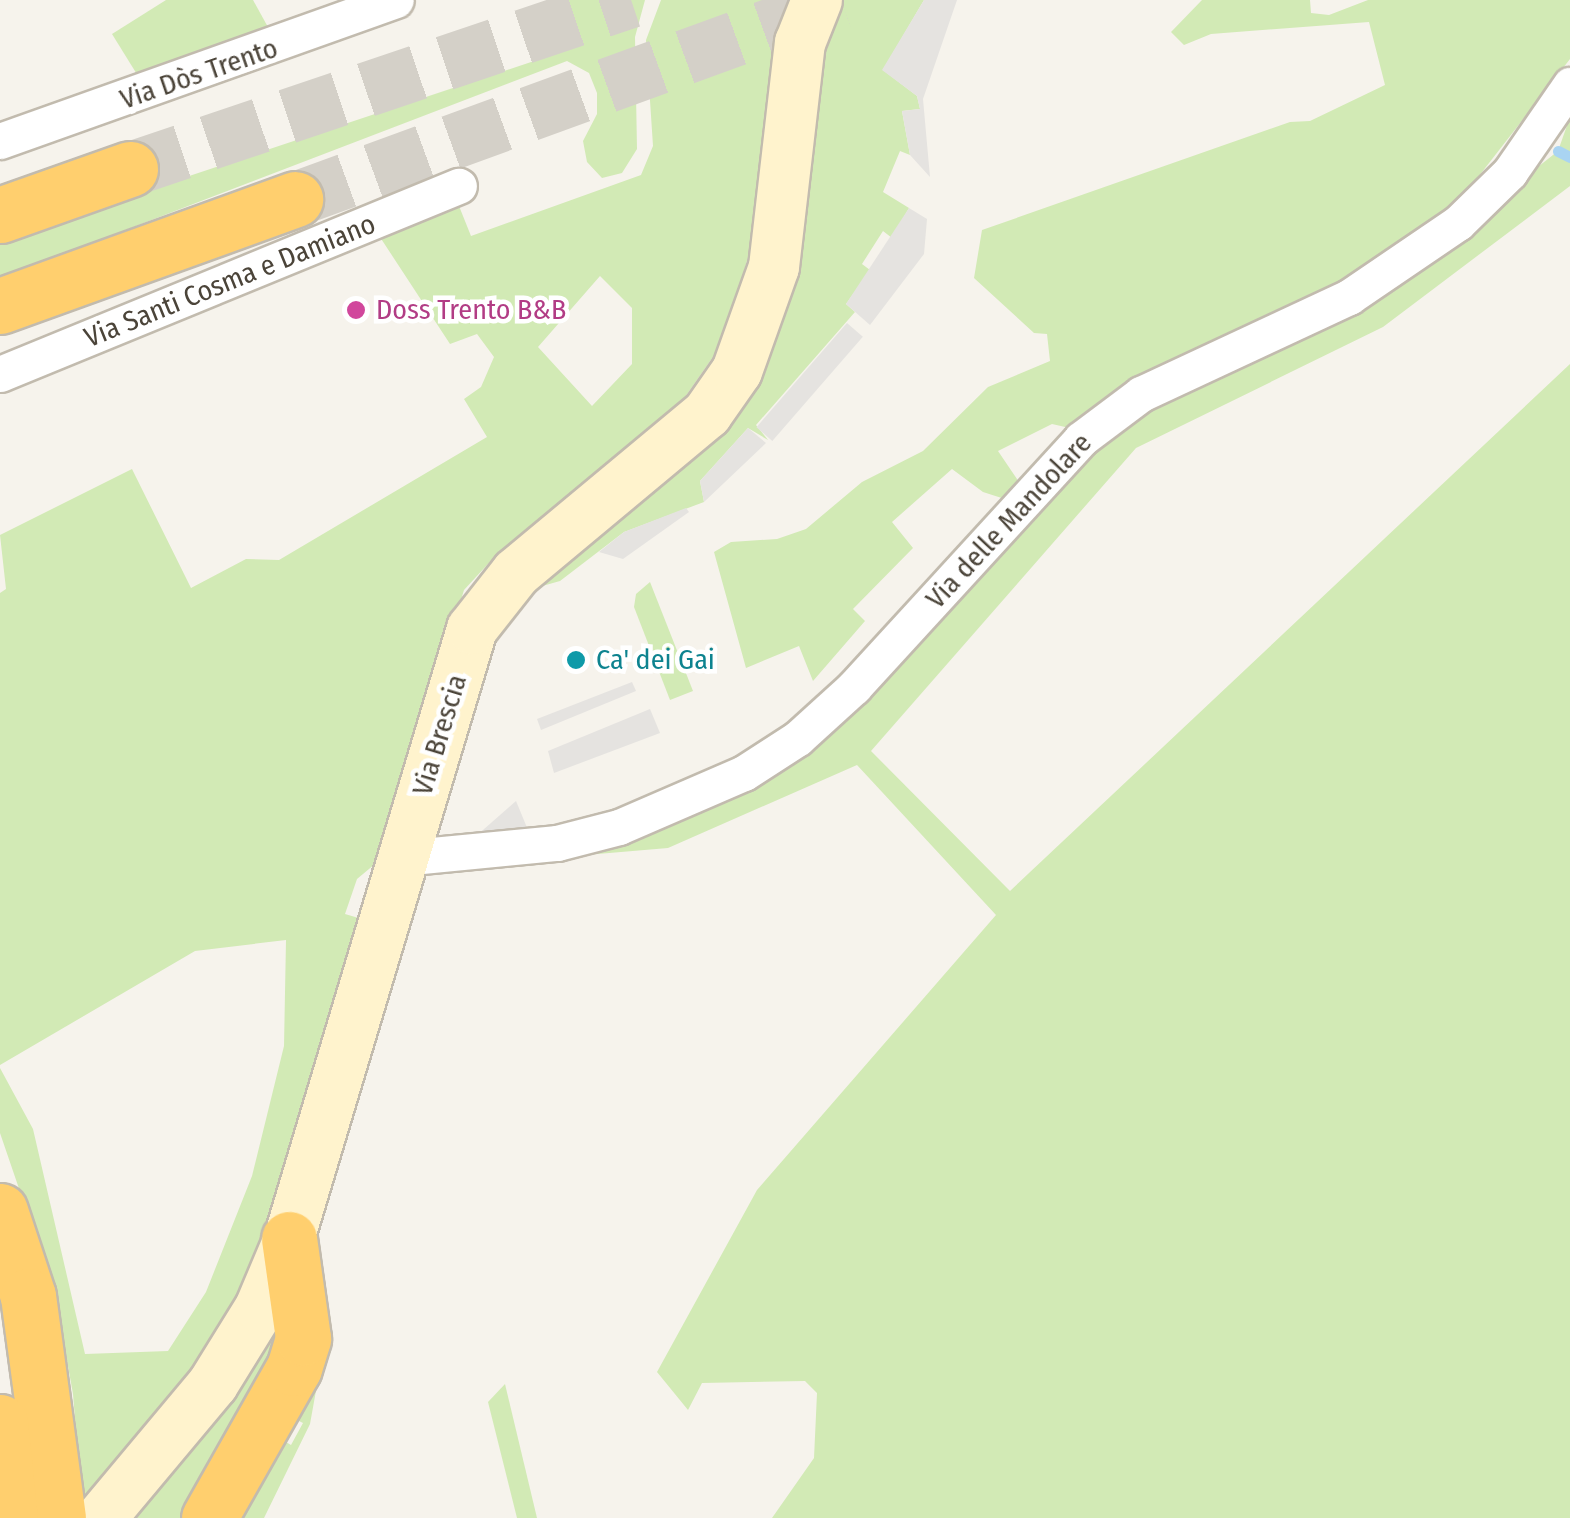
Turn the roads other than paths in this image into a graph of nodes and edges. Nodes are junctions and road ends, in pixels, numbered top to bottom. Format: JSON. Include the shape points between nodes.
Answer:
{"nodes":[{"id":1,"x":396,"y":0,"type":"edge"},
{"id":2,"x":817,"y":0,"type":"edge"},
{"id":3,"x":1570,"y":85,"type":"edge"},
{"id":4,"x":0,"y":141,"type":"edge"},
{"id":5,"x":130,"y":169,"type":"tunnel mouth"},
{"id":6,"x":459,"y":186,"type":"dead end"},
{"id":7,"x":296,"y":199,"type":"tunnel mouth"},
{"id":8,"x":0,"y":216,"type":"edge"},
{"id":9,"x":0,"y":306,"type":"edge"},
{"id":10,"x":0,"y":374,"type":"edge"},
{"id":11,"x":401,"y":858,"type":"junction"},
{"id":12,"x":0,"y":1211,"type":"edge"},
{"id":13,"x":288,"y":1239,"type":"junction"},
{"id":14,"x":0,"y":1422,"type":"edge"},
{"id":15,"x":10,"y":1518,"type":"edge"},
{"id":16,"x":58,"y":1518,"type":"edge"},
{"id":17,"x":101,"y":1518,"type":"edge"},
{"id":18,"x":208,"y":1518,"type":"edge"}],
"edges":[{"from":1,"to":4,"type":"street","name":"Via Dòs Trento"},
{"from":2,"to":11,"type":"street","name":"Via Brescia","via":[[800,43],[774,267],[738,371],[707,414],[490,600],[472,629]]},
{"from":3,"to":11,"type":"street","name":"Via delle Mandolare","via":[[1510,172],[1458,223],[1349,297],[1142,394],[1081,439],[854,687],[785,746],[686,801],[619,827],[557,844]]},
{"from":5,"to":8,"type":"highway"},
{"from":6,"to":10,"type":"street","name":"Via Santi Cosma e Damiano"},
{"from":7,"to":9,"type":"highway"},
{"from":11,"to":13,"type":"street","name":"Via Brescia"},
{"from":12,"to":16,"type":"highway","via":[[28,1296]]},
{"from":13,"to":17,"type":"street","name":"Via Brescia","via":[[260,1308],[213,1384]]},
{"from":13,"to":18,"type":"highway","via":[[302,1311],[299,1353]]},
{"from":14,"to":15,"type":"highway"}]}
